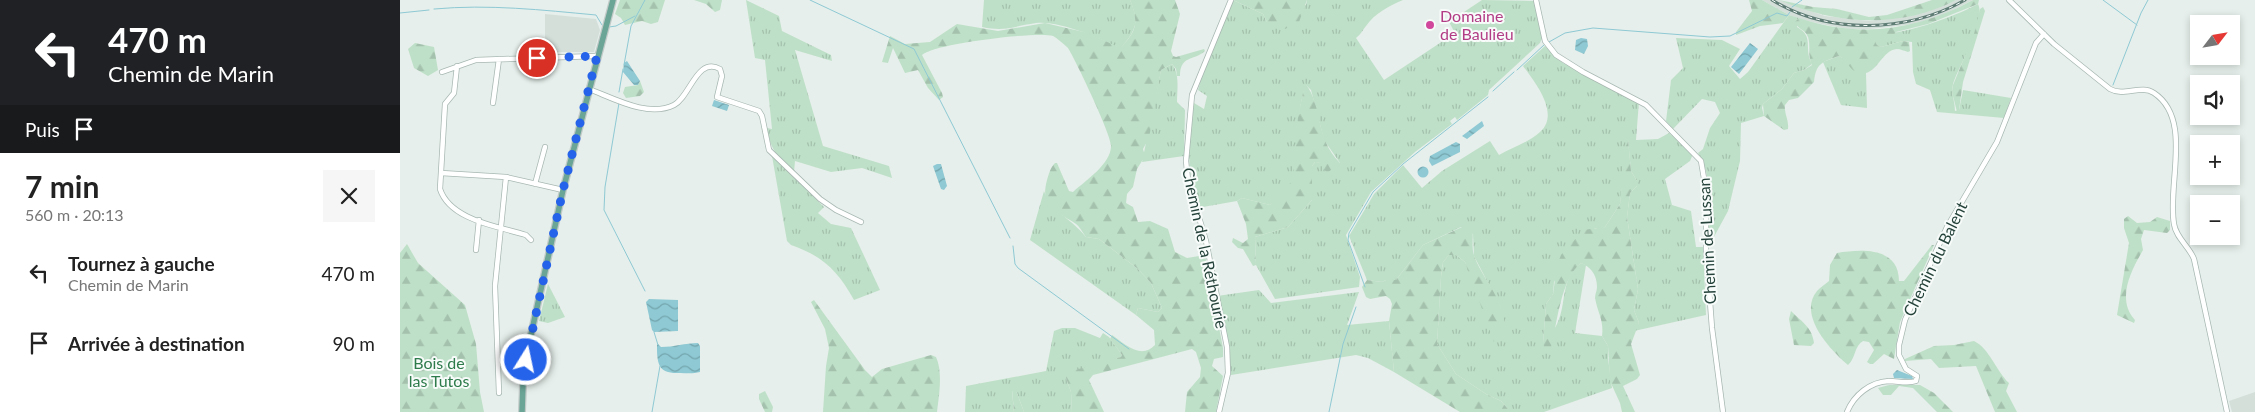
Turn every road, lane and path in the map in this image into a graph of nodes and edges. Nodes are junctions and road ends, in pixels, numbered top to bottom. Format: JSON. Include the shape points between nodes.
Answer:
{"nodes":[{"id":1,"x":613,"y":0,"type":"edge"},
{"id":2,"x":1231,"y":0,"type":"edge"},
{"id":3,"x":1536,"y":0,"type":"edge"},
{"id":4,"x":2009,"y":0,"type":"edge"},
{"id":5,"x":2044,"y":34,"type":"junction"},
{"id":6,"x":597,"y":56,"type":"junction"},
{"id":7,"x":499,"y":59,"type":"junction"},
{"id":8,"x":457,"y":66,"type":"junction"},
{"id":9,"x":442,"y":72,"type":"dead end"},
{"id":10,"x":589,"y":89,"type":"junction"},
{"id":11,"x":493,"y":103,"type":"dead end"},
{"id":12,"x":545,"y":147,"type":"dead end"},
{"id":13,"x":441,"y":173,"type":"junction"},
{"id":14,"x":506,"y":177,"type":"junction"},
{"id":15,"x":536,"y":184,"type":"junction"},
{"id":16,"x":563,"y":190,"type":"junction"},
{"id":17,"x":479,"y":220,"type":"junction"},
{"id":18,"x":861,"y":222,"type":"dead end"},
{"id":19,"x":500,"y":227,"type":"junction"},
{"id":20,"x":531,"y":240,"type":"dead end"},
{"id":21,"x":476,"y":250,"type":"dead end"},
{"id":22,"x":499,"y":393,"type":"dead end"},
{"id":23,"x":522,"y":412,"type":"edge"},
{"id":24,"x":1219,"y":412,"type":"edge"},
{"id":25,"x":1723,"y":412,"type":"edge"},
{"id":26,"x":1847,"y":412,"type":"edge"},
{"id":27,"x":2227,"y":412,"type":"edge"}],
"edges":[{"from":1,"to":6,"type":"main road"},
{"from":2,"to":24,"type":"street","name":"Chemin de la Réthourie","via":[[1192,95],[1186,161],[1188,180],[1206,240],[1227,348],[1228,373]]},
{"from":3,"to":25,"type":"street","name":"Chemin de Lussan","via":[[1545,41],[1556,55],[1646,105],[1701,161],[1706,190],[1706,249],[1712,328]]},
{"from":4,"to":5,"type":"street"},
{"from":5,"to":26,"type":"street","name":"Chemin du Balent","via":[[2036,43],[1997,142],[1947,227],[1905,320],[1899,355],[1906,369],[1916,376],[1916,381],[1876,384],[1856,396]]},
{"from":5,"to":27,"type":"street","via":[[2115,92],[2146,90],[2156,94],[2174,120],[2177,133],[2174,226],[2194,259]]},
{"from":6,"to":7,"type":"street"},
{"from":6,"to":10,"type":"main road"},
{"from":7,"to":8,"type":"street","via":[[476,60]]},
{"from":7,"to":11,"type":"street"},
{"from":8,"to":9,"type":"street"},
{"from":8,"to":13,"type":"street","via":[[454,93],[445,104]]},
{"from":10,"to":16,"type":"main road"},
{"from":10,"to":18,"type":"street","via":[[647,108],[667,107],[680,101],[702,69],[712,65],[720,69],[722,76],[718,97],[759,112],[769,150],[820,198]]},
{"from":12,"to":15,"type":"street"},
{"from":13,"to":14,"type":"street"},
{"from":13,"to":17,"type":"street","via":[[440,189],[446,202],[456,212]]},
{"from":14,"to":15,"type":"street"},
{"from":14,"to":19,"type":"street"},
{"from":15,"to":16,"type":"street"},
{"from":16,"to":23,"type":"main road","via":[[530,339]]},
{"from":17,"to":19,"type":"street"},
{"from":17,"to":21,"type":"street"},
{"from":19,"to":20,"type":"street","via":[[526,235]]},
{"from":19,"to":22,"type":"street","via":[[495,286]]}]}
